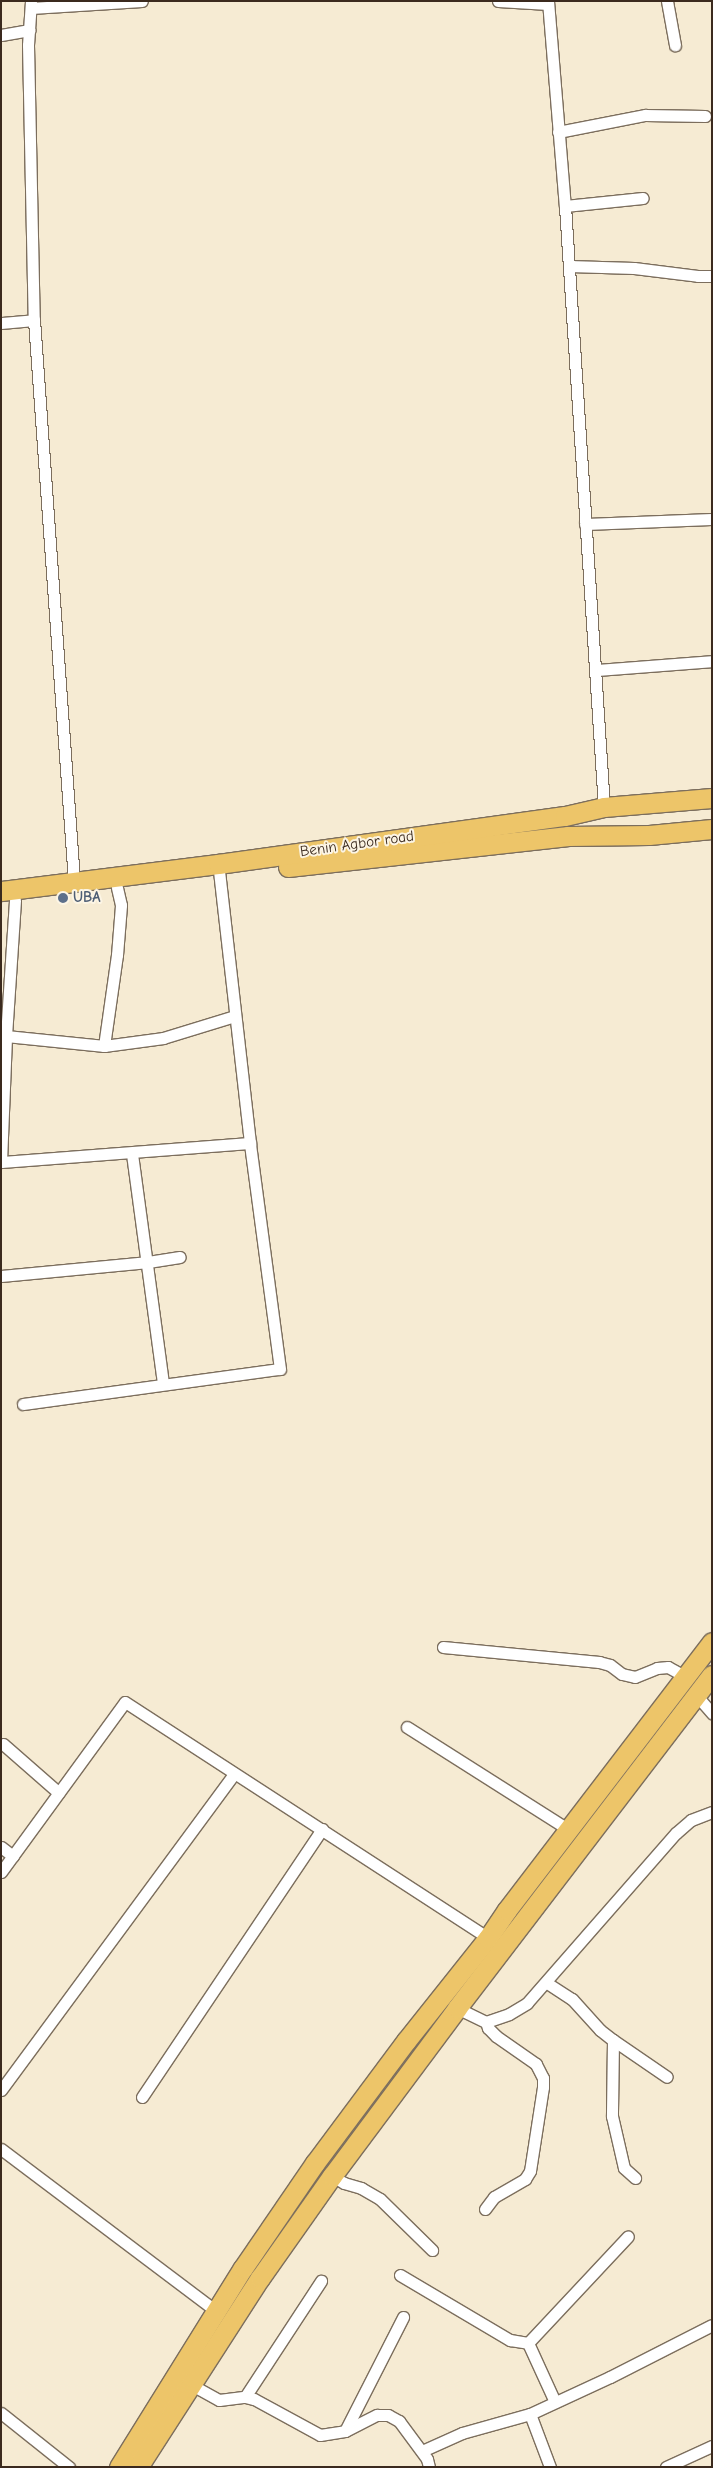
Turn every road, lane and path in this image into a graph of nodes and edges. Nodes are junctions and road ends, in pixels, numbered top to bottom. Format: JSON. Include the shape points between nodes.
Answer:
{"nodes":[{"id":1,"x":142,"y":1,"type":"edge"},
{"id":2,"x":498,"y":1,"type":"edge"},
{"id":3,"x":667,"y":1,"type":"edge"},
{"id":4,"x":548,"y":3,"type":"edge"},
{"id":5,"x":31,"y":4,"type":"edge"},
{"id":6,"x":30,"y":30,"type":"junction"},
{"id":7,"x":1,"y":35,"type":"edge"},
{"id":8,"x":675,"y":44,"type":"dead end"},
{"id":9,"x":705,"y":116,"type":"dead end"},
{"id":10,"x":558,"y":132,"type":"junction"},
{"id":11,"x":643,"y":198,"type":"dead end"},
{"id":12,"x":565,"y":206,"type":"junction"},
{"id":13,"x":569,"y":266,"type":"junction"},
{"id":14,"x":712,"y":276,"type":"edge"},
{"id":15,"x":34,"y":320,"type":"junction"},
{"id":16,"x":1,"y":323,"type":"edge"},
{"id":17,"x":712,"y":518,"type":"edge"},
{"id":18,"x":586,"y":524,"type":"junction"},
{"id":19,"x":712,"y":661,"type":"edge"},
{"id":20,"x":596,"y":670,"type":"junction"},
{"id":21,"x":712,"y":798,"type":"edge"},
{"id":22,"x":604,"y":807,"type":"junction"},
{"id":23,"x":712,"y":807,"type":"edge"},
{"id":24,"x":566,"y":816,"type":"junction"},
{"id":25,"x":712,"y":818,"type":"edge"},
{"id":26,"x":712,"y":829,"type":"edge"},
{"id":27,"x":568,"y":836,"type":"junction"},
{"id":28,"x":218,"y":870,"type":"junction"},
{"id":29,"x":74,"y":881,"type":"junction"},
{"id":30,"x":117,"y":887,"type":"junction"},
{"id":31,"x":6,"y":897,"type":"edge"},
{"id":32,"x":235,"y":1016,"type":"junction"},
{"id":33,"x":6,"y":1036,"type":"junction"},
{"id":34,"x":104,"y":1046,"type":"junction"},
{"id":35,"x":250,"y":1144,"type":"junction"},
{"id":36,"x":132,"y":1154,"type":"junction"},
{"id":37,"x":1,"y":1162,"type":"edge"},
{"id":38,"x":180,"y":1257,"type":"dead end"},
{"id":39,"x":148,"y":1262,"type":"junction"},
{"id":40,"x":1,"y":1276,"type":"edge"},
{"id":41,"x":163,"y":1384,"type":"junction"},
{"id":42,"x":23,"y":1404,"type":"dead end"},
{"id":43,"x":712,"y":1642,"type":"edge"},
{"id":44,"x":444,"y":1646,"type":"dead end"},
{"id":45,"x":712,"y":1675,"type":"edge"},
{"id":46,"x":686,"y":1677,"type":"junction"},
{"id":47,"x":697,"y":1696,"type":"junction"},
{"id":48,"x":712,"y":1713,"type":"edge"},
{"id":49,"x":407,"y":1727,"type":"dead end"},
{"id":50,"x":3,"y":1744,"type":"dead end"},
{"id":51,"x":233,"y":1775,"type":"junction"},
{"id":52,"x":59,"y":1793,"type":"junction"},
{"id":53,"x":712,"y":1812,"type":"edge"},
{"id":54,"x":322,"y":1829,"type":"junction"},
{"id":55,"x":568,"y":1829,"type":"junction"},
{"id":56,"x":1,"y":1847,"type":"edge"},
{"id":57,"x":13,"y":1856,"type":"junction"},
{"id":58,"x":1,"y":1872,"type":"edge"},
{"id":59,"x":488,"y":1938,"type":"junction"},
{"id":60,"x":547,"y":1983,"type":"junction"},
{"id":61,"x":457,"y":2008,"type":"junction"},
{"id":62,"x":486,"y":2022,"type":"junction"},
{"id":63,"x":613,"y":2040,"type":"junction"},
{"id":64,"x":667,"y":2077,"type":"dead end"},
{"id":65,"x":1,"y":2090,"type":"edge"},
{"id":66,"x":142,"y":2096,"type":"dead end"},
{"id":67,"x":1,"y":2149,"type":"edge"},
{"id":68,"x":332,"y":2176,"type":"junction"},
{"id":69,"x":635,"y":2178,"type":"dead end"},
{"id":70,"x":485,"y":2209,"type":"dead end"},
{"id":71,"x":628,"y":2236,"type":"dead end"},
{"id":72,"x":432,"y":2250,"type":"dead end"},
{"id":73,"x":400,"y":2275,"type":"dead end"},
{"id":74,"x":321,"y":2281,"type":"dead end"},
{"id":75,"x":217,"y":2312,"type":"junction"},
{"id":76,"x":403,"y":2318,"type":"dead end"},
{"id":77,"x":712,"y":2325,"type":"edge"},
{"id":78,"x":528,"y":2343,"type":"junction"},
{"id":79,"x":190,"y":2384,"type":"junction"},
{"id":80,"x":245,"y":2396,"type":"junction"},
{"id":81,"x":555,"y":2402,"type":"junction"},
{"id":82,"x":1,"y":2413,"type":"edge"},
{"id":83,"x":530,"y":2414,"type":"junction"},
{"id":84,"x":345,"y":2431,"type":"junction"},
{"id":85,"x":712,"y":2446,"type":"edge"},
{"id":86,"x":422,"y":2451,"type":"junction"},
{"id":87,"x":68,"y":2467,"type":"edge"},
{"id":88,"x":119,"y":2467,"type":"edge"},
{"id":89,"x":138,"y":2467,"type":"edge"},
{"id":90,"x":429,"y":2467,"type":"edge"},
{"id":91,"x":550,"y":2467,"type":"edge"},
{"id":92,"x":666,"y":2467,"type":"edge"}],
"edges":[{"from":1,"to":5,"type":"street"},
{"from":2,"to":4,"type":"street"},
{"from":3,"to":8,"type":"street"},
{"from":4,"to":10,"type":"street"},
{"from":5,"to":6,"type":"street"},
{"from":6,"to":7,"type":"street"},
{"from":6,"to":15,"type":"street"},
{"from":9,"to":10,"type":"street","via":[[645,115]]},
{"from":10,"to":12,"type":"street"},
{"from":11,"to":12,"type":"street"},
{"from":12,"to":13,"type":"street"},
{"from":13,"to":14,"type":"street","via":[[634,268]]},
{"from":13,"to":18,"type":"street"},
{"from":15,"to":16,"type":"street"},
{"from":15,"to":29,"type":"street"},
{"from":17,"to":18,"type":"street"},
{"from":18,"to":20,"type":"street"},
{"from":19,"to":20,"type":"street"},
{"from":20,"to":22,"type":"street"},
{"from":21,"to":22,"type":"highway","name":"Benin Agbor road"},
{"from":22,"to":24,"type":"highway","name":"Benin Agbor road"},
{"from":23,"to":24,"type":"highway"},
{"from":24,"to":28,"type":"highway","name":"Benin Agbor road"},
{"from":25,"to":27,"type":"highway","via":[[642,823]]},
{"from":26,"to":27,"type":"highway","name":"Benin Agbor road"},
{"from":27,"to":28,"type":"highway","name":"Benin Agbor road"},
{"from":28,"to":29,"type":"highway","name":"Benin Agbor road"},
{"from":28,"to":30,"type":"highway","name":"Benin Agbor road"},
{"from":28,"to":32,"type":"street"},
{"from":29,"to":31,"type":"highway","name":"Benin Agbor road"},
{"from":30,"to":31,"type":"highway","name":"Benin Agbor road"},
{"from":30,"to":34,"type":"street","via":[[121,905],[117,955]]},
{"from":31,"to":33,"type":"street"},
{"from":32,"to":34,"type":"street","via":[[163,1038]]},
{"from":32,"to":35,"type":"street"},
{"from":33,"to":34,"type":"street"},
{"from":33,"to":37,"type":"street"},
{"from":35,"to":36,"type":"street"},
{"from":35,"to":41,"type":"street","via":[[280,1370]]},
{"from":36,"to":37,"type":"street"},
{"from":36,"to":39,"type":"street"},
{"from":38,"to":39,"type":"street"},
{"from":39,"to":40,"type":"street"},
{"from":39,"to":41,"type":"street"},
{"from":41,"to":42,"type":"street"},
{"from":43,"to":46,"type":"highway"},
{"from":44,"to":46,"type":"street","via":[[600,1662],[635,1677],[668,1667]]},
{"from":45,"to":47,"type":"highway"},
{"from":46,"to":55,"type":"highway"},
{"from":47,"to":48,"type":"street"},
{"from":47,"to":61,"type":"highway"},
{"from":49,"to":55,"type":"street"},
{"from":50,"to":52,"type":"street"},
{"from":51,"to":52,"type":"street","via":[[125,1702]]},
{"from":51,"to":54,"type":"street"},
{"from":51,"to":65,"type":"street"},
{"from":52,"to":57,"type":"street"},
{"from":53,"to":60,"type":"street","via":[[691,1820],[676,1833]]},
{"from":54,"to":59,"type":"street"},
{"from":54,"to":66,"type":"street"},
{"from":55,"to":59,"type":"highway"},
{"from":56,"to":57,"type":"street"},
{"from":57,"to":58,"type":"street"},
{"from":59,"to":75,"type":"highway","via":[[315,2163]]},
{"from":60,"to":62,"type":"street","via":[[527,2003]]},
{"from":60,"to":63,"type":"street","via":[[572,1999]]},
{"from":61,"to":62,"type":"street"},
{"from":61,"to":68,"type":"highway"},
{"from":62,"to":70,"type":"street","via":[[496,2036],[536,2064],[544,2087],[530,2171],[525,2179],[494,2197]]},
{"from":63,"to":64,"type":"street"},
{"from":63,"to":69,"type":"street","via":[[612,2116],[622,2163]]},
{"from":67,"to":75,"type":"street"},
{"from":68,"to":72,"type":"street","via":[[380,2199]]},
{"from":68,"to":79,"type":"highway"},
{"from":71,"to":78,"type":"street"},
{"from":73,"to":78,"type":"street","via":[[510,2340]]},
{"from":74,"to":80,"type":"street"},
{"from":75,"to":88,"type":"highway"},
{"from":76,"to":84,"type":"street"},
{"from":77,"to":81,"type":"street"},
{"from":78,"to":81,"type":"street"},
{"from":79,"to":80,"type":"street","via":[[219,2400]]},
{"from":79,"to":89,"type":"highway"},
{"from":80,"to":84,"type":"street","via":[[320,2435]]},
{"from":81,"to":83,"type":"street"},
{"from":82,"to":87,"type":"street"},
{"from":83,"to":86,"type":"street","via":[[462,2434]]},
{"from":83,"to":91,"type":"street"},
{"from":84,"to":86,"type":"street","via":[[377,2415],[388,2415],[400,2421]]},
{"from":85,"to":92,"type":"street"},
{"from":86,"to":90,"type":"street"}]}
